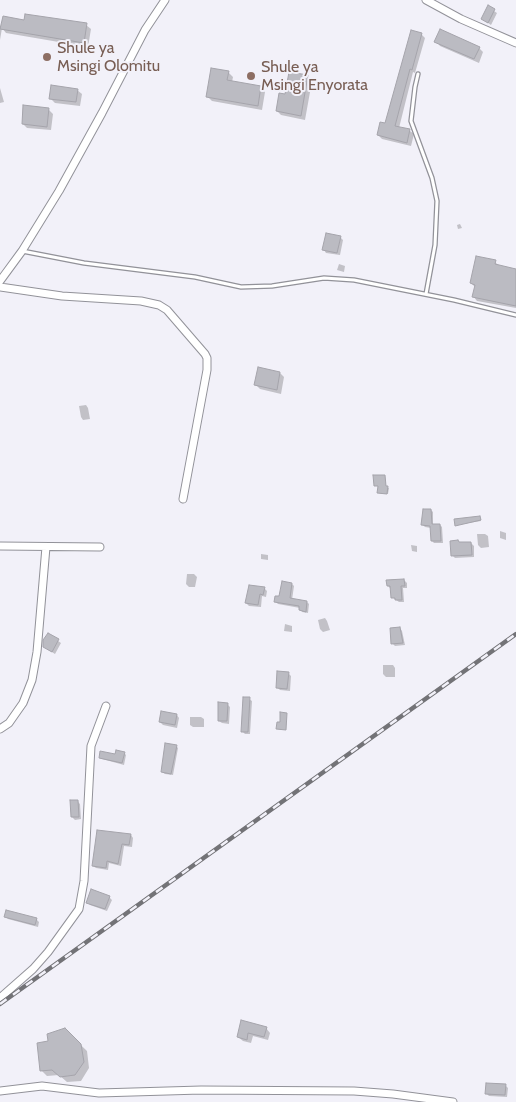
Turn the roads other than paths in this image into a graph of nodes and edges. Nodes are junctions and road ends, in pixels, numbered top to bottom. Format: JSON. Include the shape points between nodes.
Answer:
{"nodes":[{"id":1,"x":165,"y":0,"type":"edge"},
{"id":2,"x":426,"y":0,"type":"edge"},
{"id":3,"x":516,"y":43,"type":"edge"},
{"id":4,"x":418,"y":74,"type":"dead end"},
{"id":5,"x":22,"y":250,"type":"junction"},
{"id":6,"x":0,"y":281,"type":"edge"},
{"id":7,"x":0,"y":287,"type":"edge"},
{"id":8,"x":426,"y":294,"type":"junction"},
{"id":9,"x":516,"y":314,"type":"edge"},
{"id":10,"x":183,"y":499,"type":"dead end"},
{"id":11,"x":0,"y":546,"type":"edge"},
{"id":12,"x":46,"y":547,"type":"junction"},
{"id":13,"x":100,"y":547,"type":"dead end"},
{"id":14,"x":106,"y":706,"type":"dead end"},
{"id":15,"x":0,"y":729,"type":"edge"},
{"id":16,"x":0,"y":998,"type":"edge"},
{"id":17,"x":0,"y":1091,"type":"edge"},
{"id":18,"x":453,"y":1102,"type":"edge"}],
"edges":[{"from":1,"to":5,"type":"street","via":[[145,30],[73,166]]},
{"from":2,"to":3,"type":"street","via":[[461,20]]},
{"from":4,"to":8,"type":"lane","via":[[411,121],[437,201],[435,245]]},
{"from":5,"to":6,"type":"street"},
{"from":5,"to":8,"type":"lane","via":[[241,287],[334,278]]},
{"from":7,"to":10,"type":"street","via":[[159,304],[206,354],[207,370]]},
{"from":8,"to":9,"type":"lane"},
{"from":11,"to":12,"type":"street"},
{"from":12,"to":13,"type":"street"},
{"from":12,"to":15,"type":"street","via":[[32,680],[10,723]]},
{"from":14,"to":16,"type":"street","via":[[91,746],[84,881],[78,909],[48,952]]},
{"from":17,"to":18,"type":"street","via":[[42,1086],[100,1093],[354,1091]]}]}
